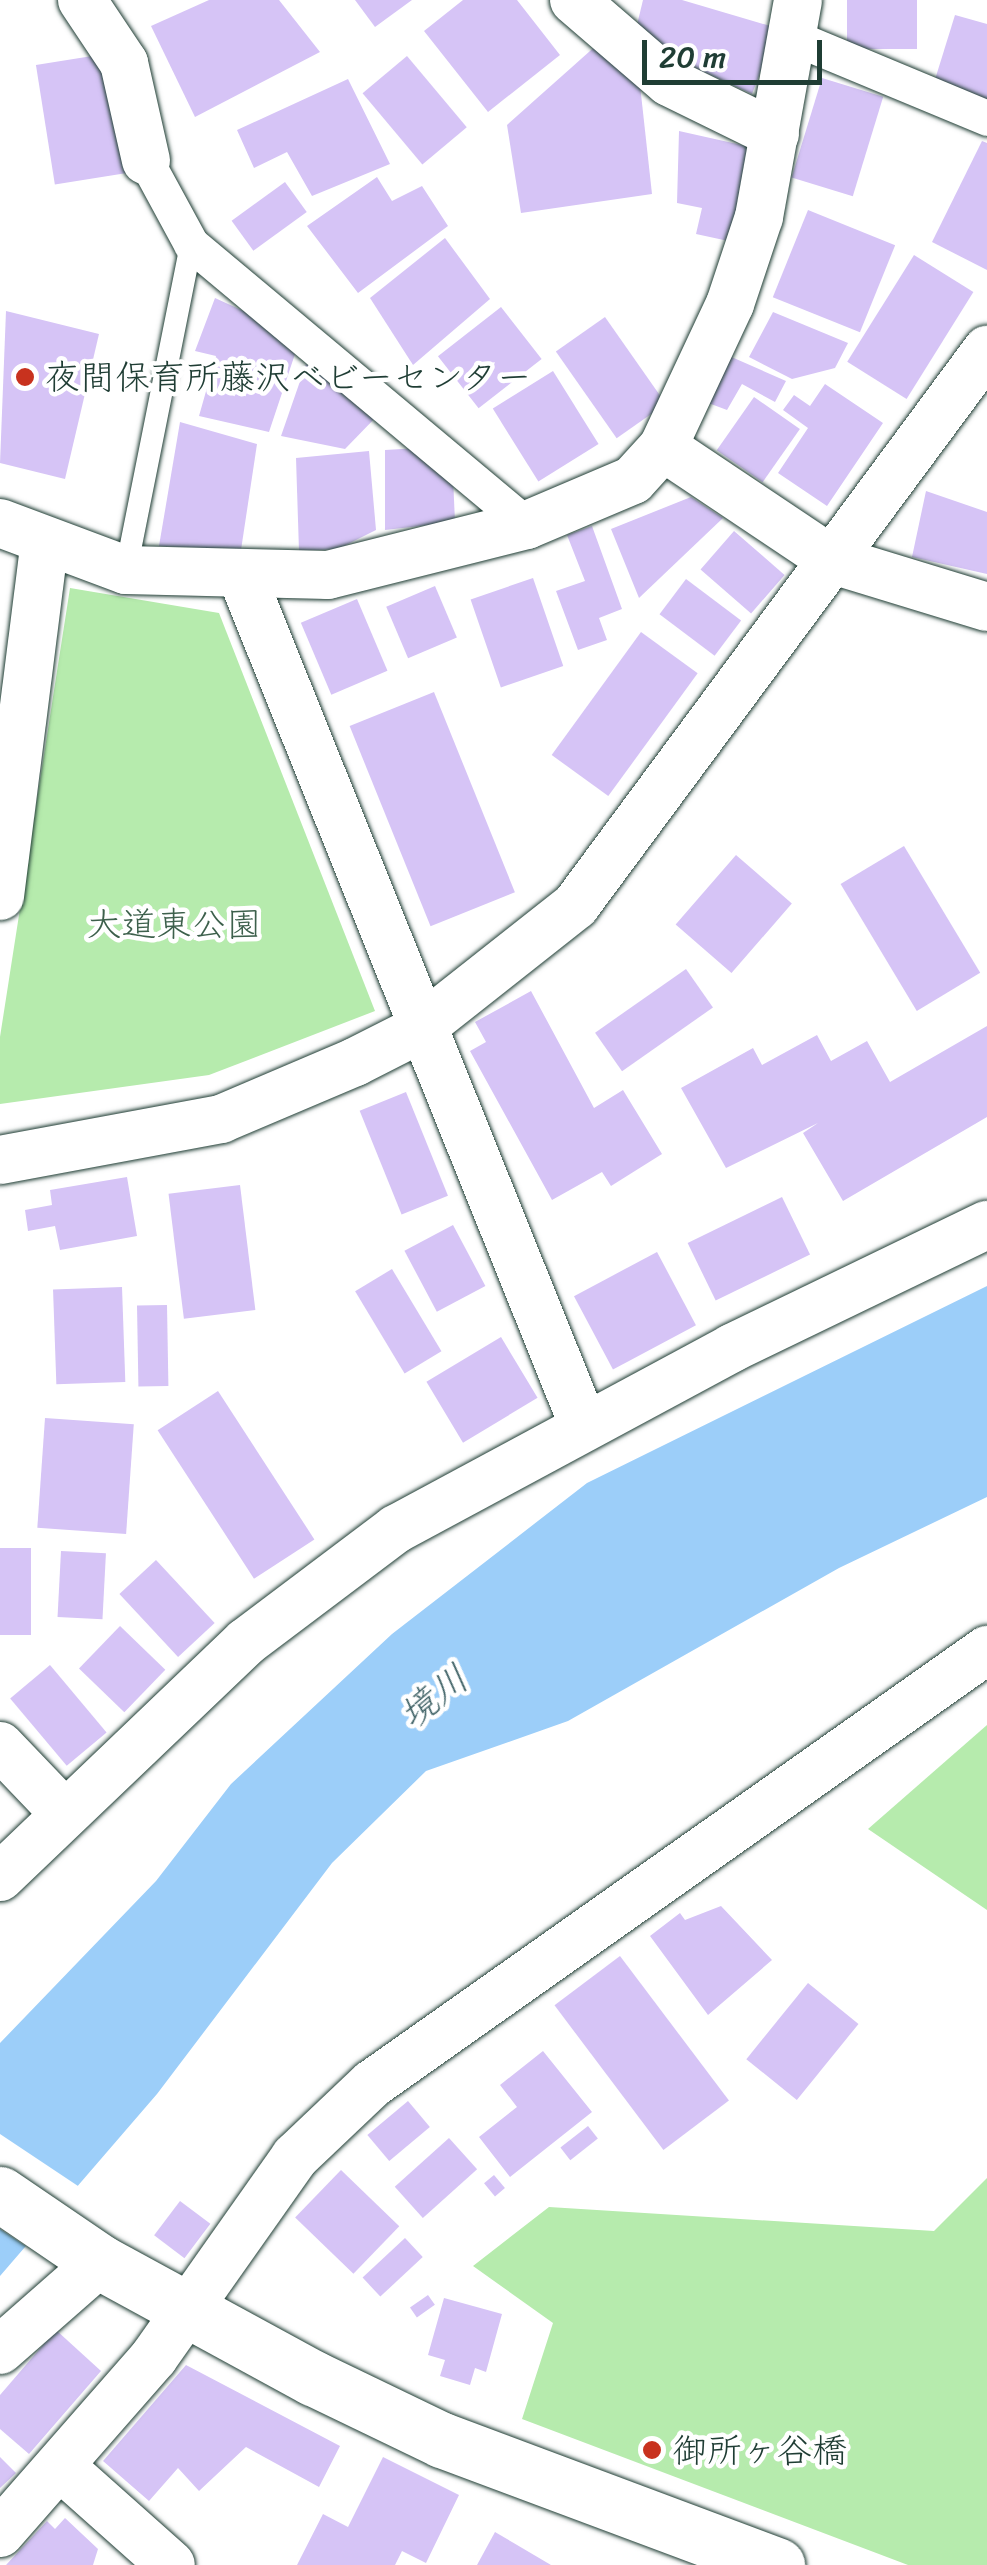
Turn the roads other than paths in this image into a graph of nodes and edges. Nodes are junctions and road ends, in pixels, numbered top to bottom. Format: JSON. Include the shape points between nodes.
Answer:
{"nodes":[{"id":1,"x":82,"y":0,"type":"edge"},
{"id":2,"x":574,"y":0,"type":"edge"},
{"id":3,"x":796,"y":19,"type":"edge"},
{"id":4,"x":987,"y":118,"type":"edge"},
{"id":5,"x":775,"y":134,"type":"junction"},
{"id":6,"x":146,"y":161,"type":"joint"},
{"id":7,"x":191,"y":244,"type":"junction"},
{"id":8,"x":987,"y":350,"type":"edge"},
{"id":9,"x":663,"y":447,"type":"junction"},
{"id":10,"x":0,"y":522,"type":"edge"},
{"id":11,"x":527,"y":525,"type":"junction"},
{"id":12,"x":44,"y":546,"type":"junction"},
{"id":13,"x":830,"y":559,"type":"junction"},
{"id":14,"x":126,"y":570,"type":"junction"},
{"id":15,"x":243,"y":580,"type":"junction"},
{"id":16,"x":987,"y":607,"type":"edge"},
{"id":17,"x":0,"y":896,"type":"edge"},
{"id":18,"x":418,"y":1030,"type":"junction"},
{"id":19,"x":0,"y":1160,"type":"edge"},
{"id":20,"x":987,"y":1225,"type":"edge"},
{"id":21,"x":583,"y":1424,"type":"junction"},
{"id":22,"x":987,"y":1650,"type":"edge"},
{"id":23,"x":0,"y":1746,"type":"edge"},
{"id":24,"x":63,"y":1812,"type":"junction"},
{"id":25,"x":0,"y":1876,"type":"edge"},
{"id":26,"x":0,"y":2194,"type":"edge"},
{"id":27,"x":91,"y":2256,"type":"junction"},
{"id":28,"x":187,"y":2306,"type":"junction"},
{"id":29,"x":0,"y":2350,"type":"edge"},
{"id":30,"x":61,"y":2467,"type":"junction"},
{"id":31,"x":0,"y":2532,"type":"edge"},
{"id":32,"x":171,"y":2565,"type":"edge"},
{"id":33,"x":777,"y":2565,"type":"edge"}],
"edges":[{"from":1,"to":6,"type":"street","via":[[124,63]]},
{"from":2,"to":5,"type":"street","via":[[669,82]]},
{"from":3,"to":4,"type":"street"},
{"from":3,"to":5,"type":"street"},
{"from":5,"to":9,"type":"street","via":[[730,304]]},
{"from":6,"to":7,"type":"street"},
{"from":7,"to":11,"type":"street"},
{"from":7,"to":14,"type":"lane"},
{"from":8,"to":13,"type":"street"},
{"from":9,"to":11,"type":"street","via":[[633,480]]},
{"from":9,"to":13,"type":"street"},
{"from":10,"to":12,"type":"street"},
{"from":11,"to":15,"type":"street","via":[[328,576]]},
{"from":12,"to":14,"type":"street"},
{"from":12,"to":17,"type":"street"},
{"from":13,"to":16,"type":"street"},
{"from":13,"to":18,"type":"street","via":[[671,788],[576,905]]},
{"from":14,"to":15,"type":"street"},
{"from":15,"to":18,"type":"street"},
{"from":18,"to":19,"type":"street","via":[[221,1119]]},
{"from":18,"to":21,"type":"street"},
{"from":20,"to":21,"type":"street"},
{"from":21,"to":24,"type":"street","via":[[344,1564]]},
{"from":22,"to":28,"type":"street","via":[[372,2084],[295,2156]]},
{"from":23,"to":24,"type":"street"},
{"from":24,"to":25,"type":"street"},
{"from":26,"to":27,"type":"street"},
{"from":27,"to":28,"type":"street"},
{"from":27,"to":29,"type":"street"},
{"from":28,"to":30,"type":"street"},
{"from":28,"to":33,"type":"street","via":[[442,2440]]},
{"from":30,"to":31,"type":"street"},
{"from":30,"to":32,"type":"street"}]}
